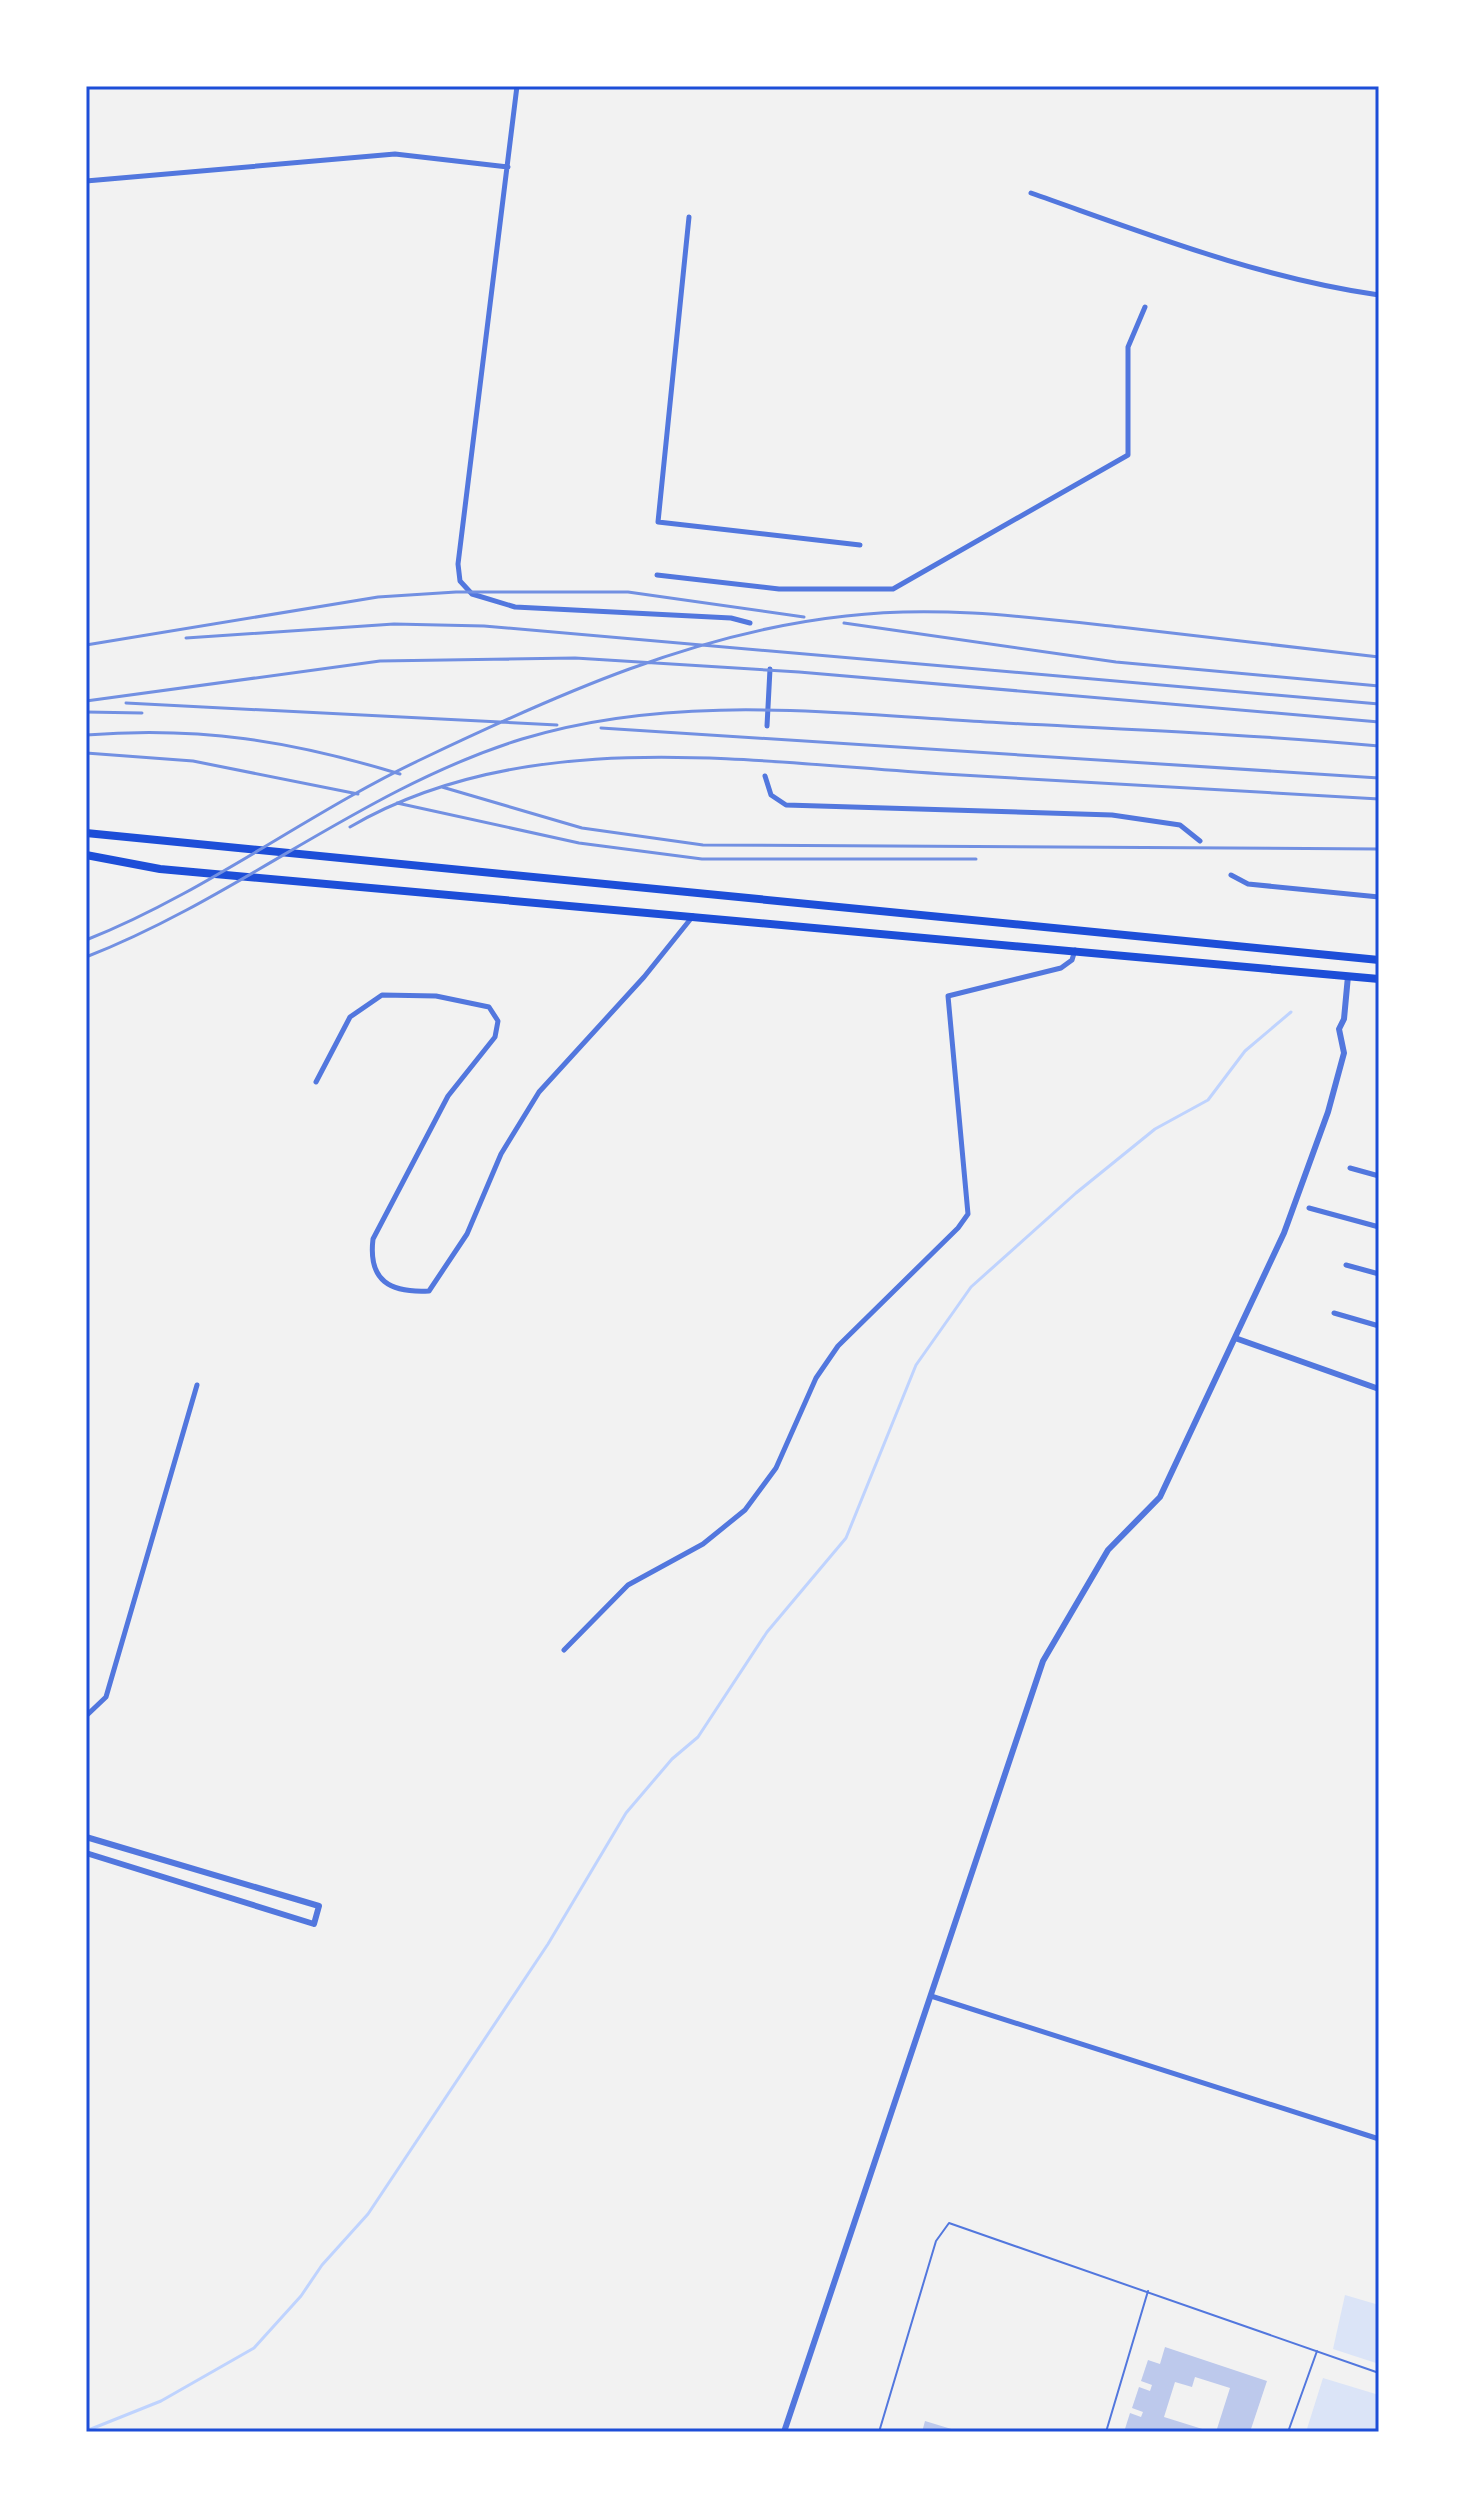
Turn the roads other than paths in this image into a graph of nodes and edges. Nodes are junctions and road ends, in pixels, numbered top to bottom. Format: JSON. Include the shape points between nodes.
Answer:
{"nodes":[{"id":1,"x":517,"y":86,"type":"edge"},
{"id":2,"x":508,"y":167,"type":"junction"},
{"id":3,"x":86,"y":181,"type":"edge"},
{"id":4,"x":1031,"y":193,"type":"dead end"},
{"id":5,"x":689,"y":217,"type":"dead end"},
{"id":6,"x":1379,"y":295,"type":"edge"},
{"id":7,"x":1145,"y":307,"type":"dead end"},
{"id":8,"x":860,"y":545,"type":"dead end"},
{"id":9,"x":657,"y":575,"type":"dead end"},
{"id":10,"x":750,"y":623,"type":"dead end"},
{"id":11,"x":770,"y":669,"type":"dead end"},
{"id":12,"x":767,"y":726,"type":"dead end"},
{"id":13,"x":765,"y":776,"type":"dead end"},
{"id":14,"x":86,"y":833,"type":"edge"},
{"id":15,"x":1200,"y":841,"type":"dead end"},
{"id":16,"x":86,"y":855,"type":"edge"},
{"id":17,"x":1231,"y":875,"type":"dead end"},
{"id":18,"x":1379,"y":897,"type":"edge"},
{"id":19,"x":694,"y":915,"type":"junction"},
{"id":20,"x":1075,"y":950,"type":"junction"},
{"id":21,"x":1379,"y":960,"type":"edge"},
{"id":22,"x":1348,"y":976,"type":"junction"},
{"id":23,"x":1379,"y":979,"type":"edge"},
{"id":24,"x":316,"y":1082,"type":"dead end"},
{"id":25,"x":1350,"y":1168,"type":"dead end"},
{"id":26,"x":1379,"y":1176,"type":"edge"},
{"id":27,"x":1309,"y":1208,"type":"dead end"},
{"id":28,"x":1379,"y":1227,"type":"edge"},
{"id":29,"x":1346,"y":1265,"type":"dead end"},
{"id":30,"x":1379,"y":1274,"type":"edge"},
{"id":31,"x":1334,"y":1313,"type":"dead end"},
{"id":32,"x":1379,"y":1326,"type":"edge"},
{"id":33,"x":1235,"y":1338,"type":"junction"},
{"id":34,"x":197,"y":1385,"type":"dead end"},
{"id":35,"x":1379,"y":1389,"type":"edge"},
{"id":36,"x":564,"y":1650,"type":"dead end"},
{"id":37,"x":86,"y":1716,"type":"edge"},
{"id":38,"x":86,"y":1837,"type":"edge"},
{"id":39,"x":86,"y":1853,"type":"edge"},
{"id":40,"x":930,"y":1996,"type":"junction"},
{"id":41,"x":1379,"y":2139,"type":"edge"},
{"id":42,"x":1148,"y":2290,"type":"junction"},
{"id":43,"x":1317,"y":2351,"type":"junction"},
{"id":44,"x":1379,"y":2373,"type":"edge"},
{"id":45,"x":784,"y":2432,"type":"edge"},
{"id":46,"x":879,"y":2432,"type":"edge"},
{"id":47,"x":1106,"y":2432,"type":"edge"},
{"id":48,"x":1288,"y":2432,"type":"edge"}],
"edges":[{"from":1,"to":2,"type":"street"},
{"from":2,"to":3,"type":"street","via":[[395,154]]},
{"from":2,"to":10,"type":"street","via":[[460,581],[472,594],[515,607]]},
{"from":4,"to":6,"type":"street","via":[[1155,239],[1319,286]]},
{"from":5,"to":8,"type":"street","via":[[658,522]]},
{"from":7,"to":9,"type":"street","via":[[1128,347],[1128,455],[893,589],[779,589]]},
{"from":11,"to":12,"type":"street"},
{"from":13,"to":15,"type":"street","via":[[771,795],[786,805],[1140,817],[1180,825]]},
{"from":14,"to":21,"type":"highway"},
{"from":16,"to":19,"type":"highway","via":[[160,869]]},
{"from":17,"to":18,"type":"street","via":[[1248,884]]},
{"from":19,"to":20,"type":"highway"},
{"from":19,"to":24,"type":"street","via":[[539,1092],[501,1154],[467,1234],[429,1291],[396,1288],[377,1274],[370,1262],[373,1239],[448,1096],[495,1037],[498,1021],[489,1007],[436,996],[382,995],[350,1017]]},
{"from":20,"to":22,"type":"highway"},
{"from":20,"to":36,"type":"street","via":[[1061,968],[948,996],[968,1214],[838,1346],[816,1378],[776,1468],[745,1510],[703,1544],[628,1585]]},
{"from":22,"to":23,"type":"highway"},
{"from":22,"to":33,"type":"street","via":[[1339,1029],[1344,1053],[1328,1112],[1284,1233]]},
{"from":25,"to":26,"type":"street"},
{"from":27,"to":28,"type":"street"},
{"from":29,"to":30,"type":"street"},
{"from":31,"to":32,"type":"street"},
{"from":33,"to":35,"type":"street"},
{"from":33,"to":40,"type":"street","via":[[1160,1497],[1108,1550],[1043,1661]]},
{"from":34,"to":37,"type":"street","via":[[106,1697]]},
{"from":38,"to":39,"type":"street","via":[[319,1906],[314,1924]]},
{"from":40,"to":41,"type":"street"},
{"from":40,"to":45,"type":"street"},
{"from":42,"to":43,"type":"lane"},
{"from":42,"to":46,"type":"lane","via":[[949,2223],[936,2241]]},
{"from":42,"to":47,"type":"lane"},
{"from":43,"to":44,"type":"lane"},
{"from":43,"to":48,"type":"lane"}]}
